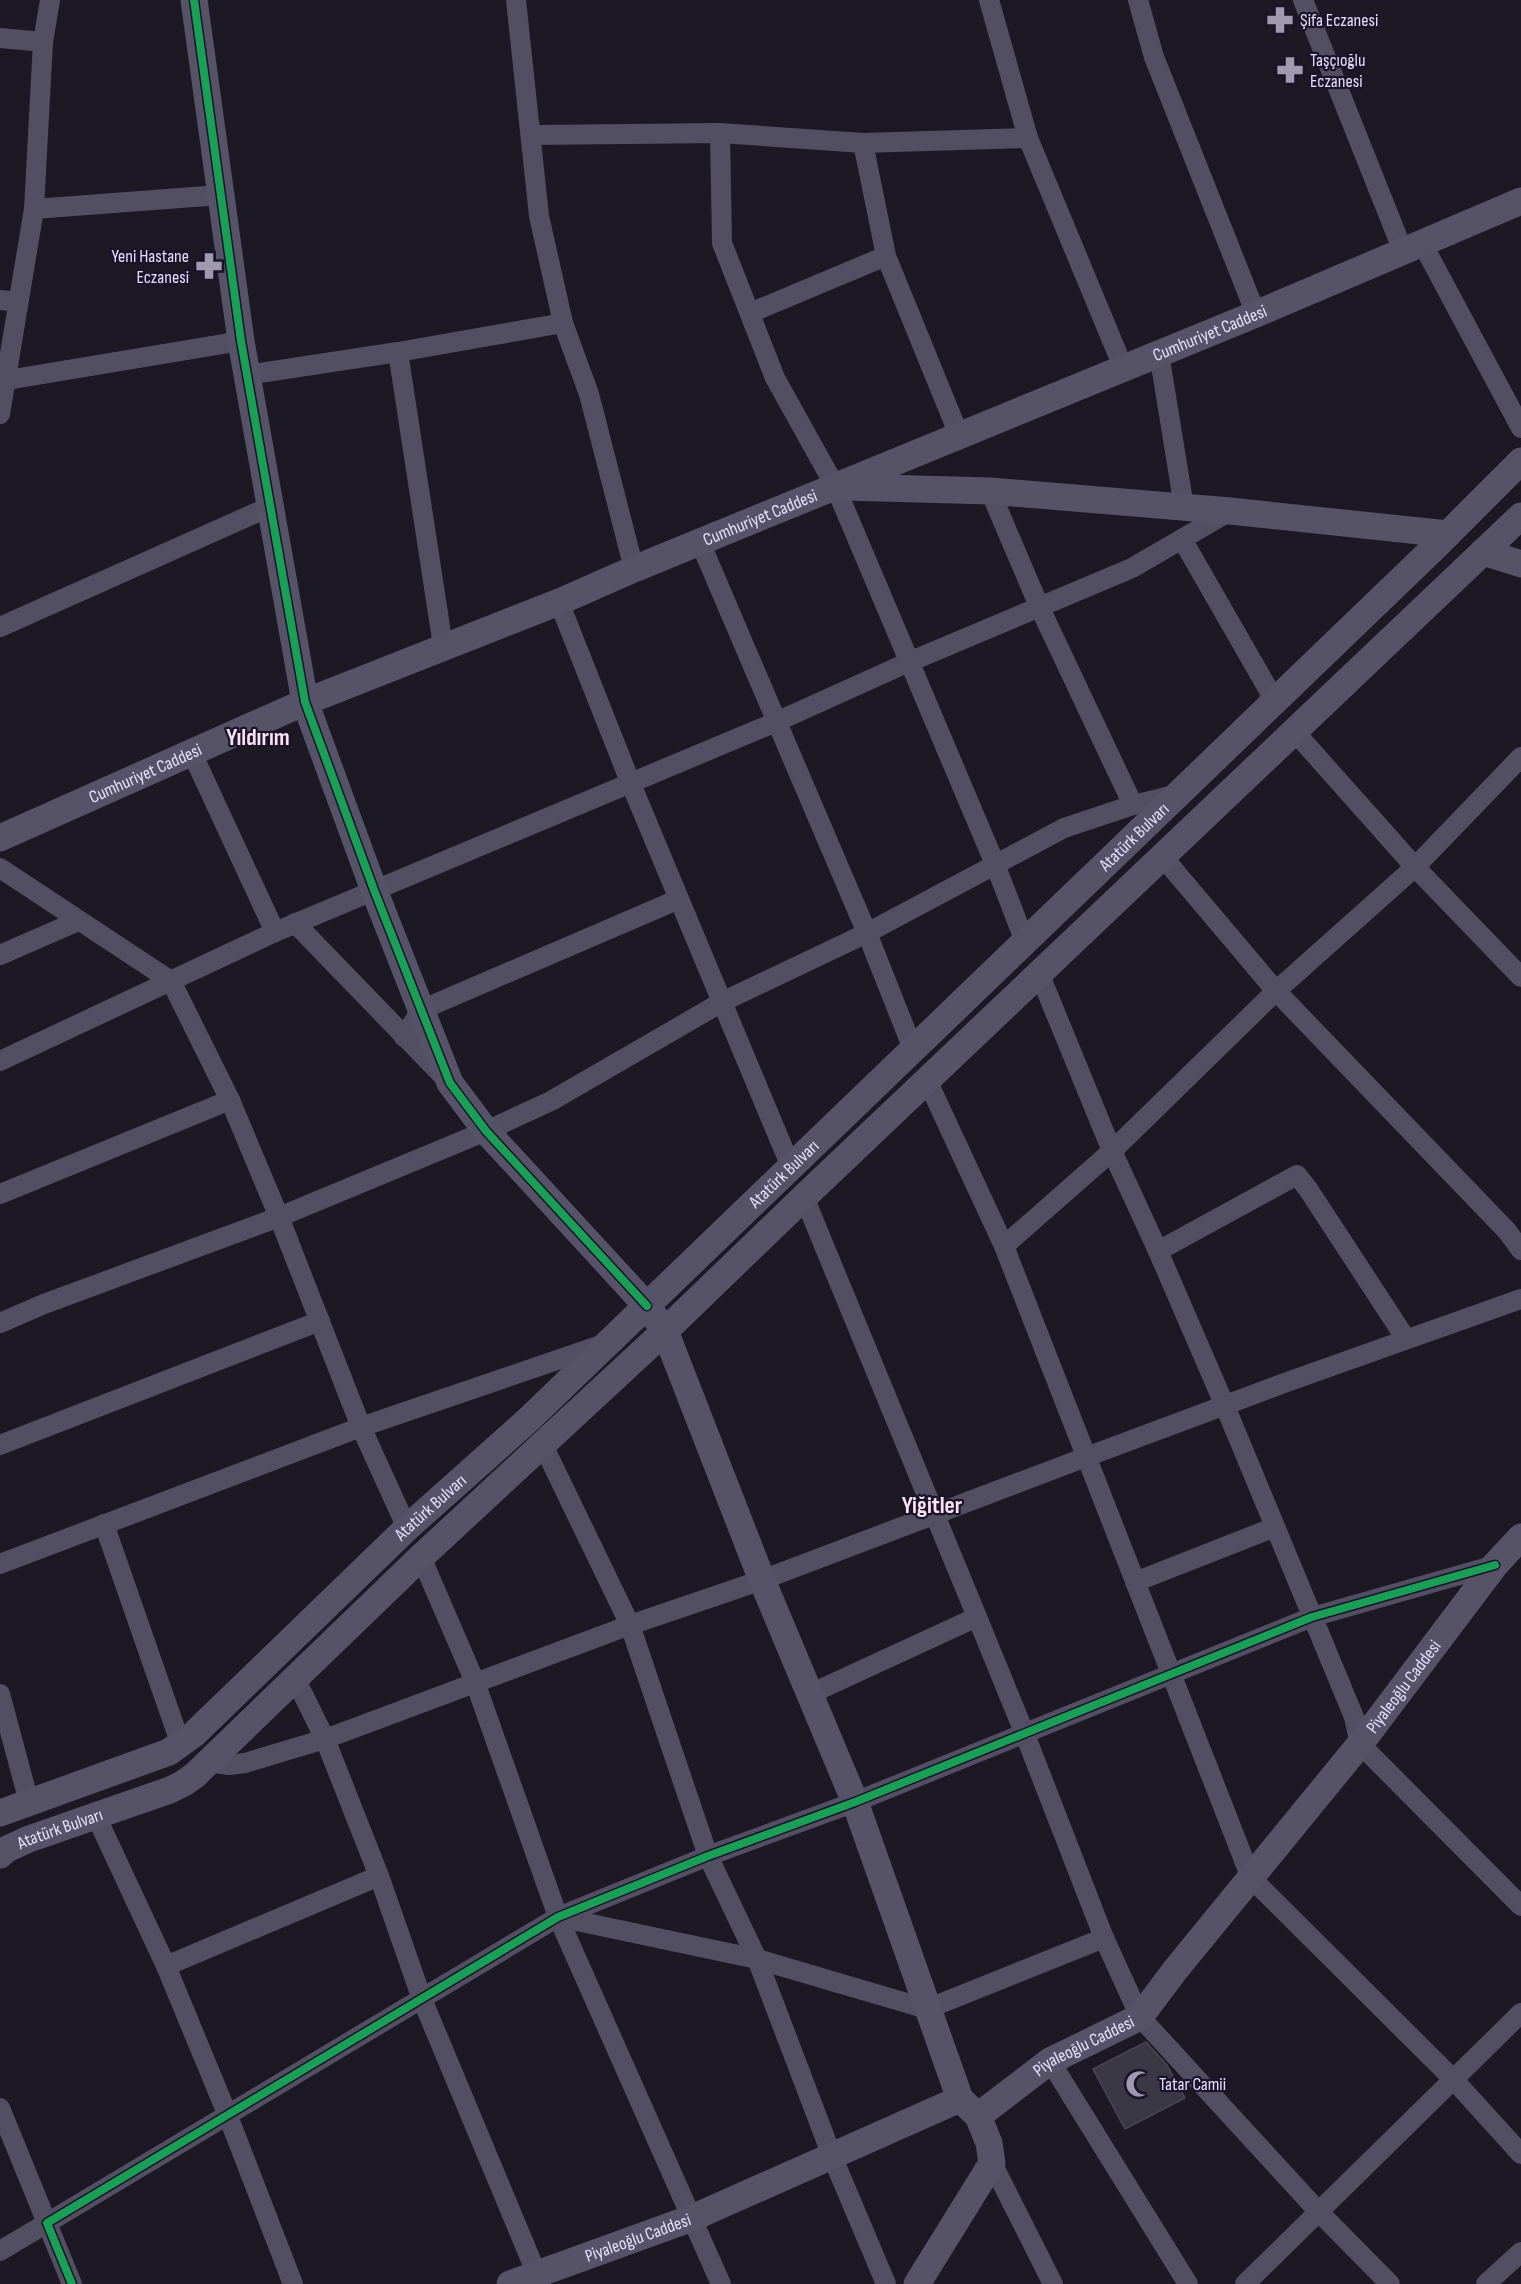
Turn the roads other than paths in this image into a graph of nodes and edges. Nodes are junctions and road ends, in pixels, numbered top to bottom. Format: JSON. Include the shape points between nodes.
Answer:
{"nodes":[{"id":1,"x":50,"y":0,"type":"edge"},
{"id":2,"x":194,"y":0,"type":"edge"},
{"id":3,"x":516,"y":0,"type":"edge"},
{"id":4,"x":990,"y":0,"type":"edge"},
{"id":5,"x":1138,"y":0,"type":"edge"},
{"id":6,"x":1303,"y":0,"type":"edge"},
{"id":7,"x":0,"y":38,"type":"edge"},
{"id":8,"x":43,"y":42,"type":"junction"},
{"id":9,"x":720,"y":133,"type":"junction"},
{"id":10,"x":532,"y":135,"type":"junction"},
{"id":11,"x":1029,"y":138,"type":"junction"},
{"id":12,"x":863,"y":143,"type":"junction"},
{"id":13,"x":220,"y":195,"type":"junction"},
{"id":14,"x":1521,"y":201,"type":"edge"},
{"id":15,"x":34,"y":209,"type":"junction"},
{"id":16,"x":1412,"y":247,"type":"junction"},
{"id":17,"x":886,"y":256,"type":"junction"},
{"id":18,"x":9,"y":301,"type":"edge"},
{"id":19,"x":750,"y":313,"type":"junction"},
{"id":20,"x":1256,"y":314,"type":"junction"},
{"id":21,"x":564,"y":323,"type":"junction"},
{"id":22,"x":241,"y":341,"type":"junction"},
{"id":23,"x":398,"y":352,"type":"junction"},
{"id":24,"x":1159,"y":352,"type":"junction"},
{"id":25,"x":1123,"y":367,"type":"junction"},
{"id":26,"x":247,"y":375,"type":"junction"},
{"id":27,"x":7,"y":380,"type":"junction"},
{"id":28,"x":0,"y":414,"type":"edge"},
{"id":29,"x":1521,"y":428,"type":"edge"},
{"id":30,"x":959,"y":435,"type":"junction"},
{"id":31,"x":1521,"y":461,"type":"edge"},
{"id":32,"x":835,"y":486,"type":"junction"},
{"id":33,"x":990,"y":491,"type":"junction"},
{"id":34,"x":269,"y":507,"type":"junction"},
{"id":35,"x":1184,"y":507,"type":"junction"},
{"id":36,"x":1230,"y":511,"type":"junction"},
{"id":37,"x":1521,"y":516,"type":"edge"},
{"id":38,"x":1521,"y":532,"type":"edge"},
{"id":39,"x":1448,"y":534,"type":"junction"},
{"id":40,"x":1182,"y":539,"type":"junction"},
{"id":41,"x":700,"y":542,"type":"junction"},
{"id":42,"x":1483,"y":552,"type":"junction"},
{"id":43,"x":1521,"y":564,"type":"edge"},
{"id":44,"x":634,"y":569,"type":"junction"},
{"id":45,"x":559,"y":602,"type":"junction"},
{"id":46,"x":1039,"y":606,"type":"junction"},
{"id":47,"x":0,"y":627,"type":"edge"},
{"id":48,"x":443,"y":646,"type":"junction"},
{"id":49,"x":909,"y":662,"type":"junction"},
{"id":50,"x":1275,"y":701,"type":"junction"},
{"id":51,"x":305,"y":702,"type":"junction"},
{"id":52,"x":776,"y":722,"type":"junction"},
{"id":53,"x":1294,"y":731,"type":"junction"},
{"id":54,"x":192,"y":753,"type":"junction"},
{"id":55,"x":1521,"y":756,"type":"edge"},
{"id":56,"x":631,"y":783,"type":"junction"},
{"id":57,"x":1140,"y":814,"type":"junction"},
{"id":58,"x":0,"y":838,"type":"edge"},
{"id":59,"x":1162,"y":856,"type":"junction"},
{"id":60,"x":995,"y":864,"type":"junction"},
{"id":61,"x":1415,"y":867,"type":"junction"},
{"id":62,"x":0,"y":868,"type":"edge"},
{"id":63,"x":374,"y":890,"type":"junction"},
{"id":64,"x":679,"y":898,"type":"junction"},
{"id":65,"x":78,"y":921,"type":"junction"},
{"id":66,"x":296,"y":923,"type":"junction"},
{"id":67,"x":274,"y":932,"type":"junction"},
{"id":68,"x":867,"y":933,"type":"junction"},
{"id":69,"x":1025,"y":942,"type":"junction"},
{"id":70,"x":0,"y":955,"type":"edge"},
{"id":71,"x":1518,"y":969,"type":"edge"},
{"id":72,"x":1039,"y":973,"type":"junction"},
{"id":73,"x":171,"y":981,"type":"junction"},
{"id":74,"x":1276,"y":991,"type":"junction"},
{"id":75,"x":722,"y":1002,"type":"junction"},
{"id":76,"x":421,"y":1010,"type":"junction"},
{"id":77,"x":404,"y":1037,"type":"junction"},
{"id":78,"x":914,"y":1049,"type":"junction"},
{"id":79,"x":0,"y":1061,"type":"edge"},
{"id":80,"x":927,"y":1080,"type":"junction"},
{"id":81,"x":450,"y":1083,"type":"junction"},
{"id":82,"x":230,"y":1100,"type":"junction"},
{"id":83,"x":486,"y":1131,"type":"junction"},
{"id":84,"x":1112,"y":1150,"type":"junction"},
{"id":85,"x":791,"y":1167,"type":"junction"},
{"id":86,"x":0,"y":1194,"type":"edge"},
{"id":87,"x":804,"y":1197,"type":"junction"},
{"id":88,"x":279,"y":1216,"type":"junction"},
{"id":89,"x":1004,"y":1246,"type":"junction"},
{"id":90,"x":1521,"y":1250,"type":"edge"},
{"id":91,"x":1158,"y":1251,"type":"junction"},
{"id":92,"x":1521,"y":1299,"type":"edge"},
{"id":93,"x":647,"y":1306,"type":"junction"},
{"id":94,"x":320,"y":1321,"type":"junction"},
{"id":95,"x":0,"y":1323,"type":"edge"},
{"id":96,"x":665,"y":1331,"type":"junction"},
{"id":97,"x":1406,"y":1339,"type":"junction"},
{"id":98,"x":609,"y":1342,"type":"junction"},
{"id":99,"x":1225,"y":1406,"type":"junction"},
{"id":100,"x":528,"y":1420,"type":"junction"},
{"id":101,"x":361,"y":1427,"type":"junction"},
{"id":102,"x":0,"y":1445,"type":"edge"},
{"id":103,"x":543,"y":1445,"type":"junction"},
{"id":104,"x":1086,"y":1456,"type":"junction"},
{"id":105,"x":934,"y":1515,"type":"junction"},
{"id":106,"x":104,"y":1524,"type":"junction"},
{"id":107,"x":1275,"y":1527,"type":"junction"},
{"id":108,"x":407,"y":1528,"type":"junction"},
{"id":109,"x":1521,"y":1537,"type":"edge"},
{"id":110,"x":421,"y":1557,"type":"junction"},
{"id":111,"x":0,"y":1564,"type":"edge"},
{"id":112,"x":1495,"y":1565,"type":"junction"},
{"id":113,"x":762,"y":1580,"type":"junction"},
{"id":114,"x":1135,"y":1582,"type":"junction"},
{"id":115,"x":977,"y":1617,"type":"junction"},
{"id":116,"x":1312,"y":1617,"type":"junction"},
{"id":117,"x":630,"y":1625,"type":"junction"},
{"id":118,"x":274,"y":1656,"type":"junction"},
{"id":119,"x":1172,"y":1673,"type":"junction"},
{"id":120,"x":295,"y":1678,"type":"junction"},
{"id":121,"x":475,"y":1682,"type":"junction"},
{"id":122,"x":0,"y":1694,"type":"edge"},
{"id":123,"x":810,"y":1694,"type":"junction"},
{"id":124,"x":1024,"y":1732,"type":"junction"},
{"id":125,"x":325,"y":1739,"type":"junction"},
{"id":126,"x":1360,"y":1744,"type":"junction"},
{"id":127,"x":181,"y":1745,"type":"junction"},
{"id":128,"x":208,"y":1762,"type":"junction"},
{"id":129,"x":29,"y":1802,"type":"junction"},
{"id":130,"x":855,"y":1802,"type":"junction"},
{"id":131,"x":0,"y":1813,"type":"edge"},
{"id":132,"x":96,"y":1816,"type":"junction"},
{"id":133,"x":0,"y":1855,"type":"edge"},
{"id":134,"x":708,"y":1856,"type":"junction"},
{"id":135,"x":379,"y":1876,"type":"junction"},
{"id":136,"x":1251,"y":1878,"type":"junction"},
{"id":137,"x":1521,"y":1906,"type":"edge"},
{"id":138,"x":558,"y":1917,"type":"junction"},
{"id":139,"x":1104,"y":1938,"type":"junction"},
{"id":140,"x":757,"y":1959,"type":"junction"},
{"id":141,"x":166,"y":1966,"type":"junction"},
{"id":142,"x":422,"y":1999,"type":"junction"},
{"id":143,"x":927,"y":2009,"type":"junction"},
{"id":144,"x":1521,"y":2013,"type":"edge"},
{"id":145,"x":1140,"y":2017,"type":"junction"},
{"id":146,"x":1050,"y":2061,"type":"junction"},
{"id":147,"x":1453,"y":2079,"type":"junction"},
{"id":148,"x":0,"y":2108,"type":"edge"},
{"id":149,"x":969,"y":2108,"type":"junction"},
{"id":150,"x":228,"y":2116,"type":"junction"},
{"id":151,"x":1521,"y":2154,"type":"edge"},
{"id":152,"x":832,"y":2156,"type":"junction"},
{"id":153,"x":992,"y":2163,"type":"junction"},
{"id":154,"x":1319,"y":2212,"type":"junction"},
{"id":155,"x":693,"y":2218,"type":"junction"},
{"id":156,"x":47,"y":2223,"type":"junction"},
{"id":157,"x":0,"y":2251,"type":"edge"},
{"id":158,"x":1521,"y":2252,"type":"edge"},
{"id":159,"x":539,"y":2279,"type":"edge"},
{"id":160,"x":72,"y":2284,"type":"edge"},
{"id":161,"x":293,"y":2284,"type":"edge"},
{"id":162,"x":510,"y":2284,"type":"edge"},
{"id":163,"x":721,"y":2284,"type":"edge"},
{"id":164,"x":885,"y":2284,"type":"edge"},
{"id":165,"x":917,"y":2284,"type":"edge"},
{"id":166,"x":1053,"y":2284,"type":"edge"},
{"id":167,"x":1188,"y":2284,"type":"edge"},
{"id":168,"x":1245,"y":2284,"type":"edge"},
{"id":169,"x":1390,"y":2284,"type":"edge"},
{"id":170,"x":1486,"y":2284,"type":"edge"}],
"edges":[{"from":1,"to":8,"type":"street"},
{"from":2,"to":13,"type":"main road"},
{"from":3,"to":10,"type":"street"},
{"from":4,"to":11,"type":"street"},
{"from":5,"to":20,"type":"street","via":[[1154,57]]},
{"from":6,"to":16,"type":"street"},
{"from":7,"to":8,"type":"street"},
{"from":8,"to":15,"type":"street"},
{"from":9,"to":10,"type":"street"},
{"from":9,"to":12,"type":"street"},
{"from":9,"to":19,"type":"street","via":[[722,243]]},
{"from":10,"to":21,"type":"street","via":[[539,216]]},
{"from":11,"to":12,"type":"street"},
{"from":11,"to":25,"type":"street"},
{"from":12,"to":17,"type":"street"},
{"from":13,"to":15,"type":"street"},
{"from":13,"to":22,"type":"main road"},
{"from":14,"to":16,"type":"main road","name":"Cumhuriyet Caddesi"},
{"from":15,"to":18,"type":"street"},
{"from":16,"to":20,"type":"main road","name":"Cumhuriyet Caddesi"},
{"from":16,"to":29,"type":"street"},
{"from":17,"to":19,"type":"street"},
{"from":17,"to":30,"type":"street"},
{"from":18,"to":27,"type":"street"},
{"from":19,"to":32,"type":"street","via":[[775,378]]},
{"from":20,"to":24,"type":"main road","name":"Cumhuriyet Caddesi"},
{"from":21,"to":23,"type":"street"},
{"from":21,"to":44,"type":"street","via":[[589,394]]},
{"from":22,"to":26,"type":"main road"},
{"from":22,"to":27,"type":"street"},
{"from":23,"to":26,"type":"street"},
{"from":23,"to":48,"type":"street"},
{"from":24,"to":25,"type":"main road","name":"Cumhuriyet Caddesi"},
{"from":24,"to":35,"type":"street"},
{"from":25,"to":30,"type":"main road","name":"Cumhuriyet Caddesi"},
{"from":26,"to":34,"type":"main road"},
{"from":27,"to":28,"type":"street"},
{"from":30,"to":32,"type":"main road","name":"Cumhuriyet Caddesi"},
{"from":31,"to":39,"type":"main road","name":"Atatürk Bulvarı"},
{"from":32,"to":33,"type":"main road"},
{"from":32,"to":41,"type":"main road","name":"Cumhuriyet Caddesi"},
{"from":32,"to":49,"type":"street"},
{"from":33,"to":35,"type":"main road"},
{"from":33,"to":46,"type":"street"},
{"from":34,"to":47,"type":"street"},
{"from":34,"to":51,"type":"main road"},
{"from":35,"to":36,"type":"main road"},
{"from":36,"to":39,"type":"main road"},
{"from":36,"to":40,"type":"street"},
{"from":37,"to":42,"type":"main road","name":"Atatürk Bulvarı"},
{"from":38,"to":42,"type":"street"},
{"from":39,"to":50,"type":"main road","name":"Atatürk Bulvarı"},
{"from":40,"to":46,"type":"street","via":[[1132,568]]},
{"from":40,"to":50,"type":"street"},
{"from":41,"to":44,"type":"main road","name":"Cumhuriyet Caddesi"},
{"from":41,"to":52,"type":"street"},
{"from":42,"to":43,"type":"main road"},
{"from":42,"to":53,"type":"main road","name":"Atatürk Bulvarı"},
{"from":44,"to":45,"type":"main road","name":"Cumhuriyet Caddesi"},
{"from":45,"to":48,"type":"main road","name":"Cumhuriyet Caddesi"},
{"from":45,"to":56,"type":"street"},
{"from":46,"to":49,"type":"street"},
{"from":46,"to":57,"type":"street"},
{"from":48,"to":51,"type":"main road","name":"Cumhuriyet Caddesi"},
{"from":49,"to":52,"type":"street"},
{"from":49,"to":60,"type":"street"},
{"from":50,"to":53,"type":"main road"},
{"from":50,"to":57,"type":"main road","name":"Atatürk Bulvarı","via":[[1179,794]]},
{"from":51,"to":54,"type":"main road","name":"Cumhuriyet Caddesi"},
{"from":51,"to":63,"type":"main road"},
{"from":52,"to":56,"type":"street"},
{"from":52,"to":68,"type":"street"},
{"from":53,"to":59,"type":"main road","name":"Atatürk Bulvarı"},
{"from":53,"to":61,"type":"street"},
{"from":54,"to":58,"type":"main road","name":"Cumhuriyet Caddesi"},
{"from":54,"to":67,"type":"street"},
{"from":55,"to":61,"type":"street"},
{"from":56,"to":63,"type":"street"},
{"from":56,"to":64,"type":"street"},
{"from":57,"to":59,"type":"main road"},
{"from":57,"to":60,"type":"street","via":[[1064,828]]},
{"from":57,"to":69,"type":"main road","name":"Atatürk Bulvarı"},
{"from":59,"to":72,"type":"main road","name":"Atatürk Bulvarı"},
{"from":59,"to":74,"type":"street"},
{"from":60,"to":68,"type":"street"},
{"from":60,"to":69,"type":"street"},
{"from":61,"to":71,"type":"street"},
{"from":61,"to":74,"type":"street"},
{"from":62,"to":65,"type":"street"},
{"from":63,"to":66,"type":"street"},
{"from":63,"to":76,"type":"main road"},
{"from":64,"to":75,"type":"street"},
{"from":64,"to":76,"type":"street"},
{"from":65,"to":70,"type":"street"},
{"from":65,"to":73,"type":"street"},
{"from":66,"to":67,"type":"street"},
{"from":66,"to":77,"type":"street"},
{"from":67,"to":73,"type":"street"},
{"from":68,"to":75,"type":"street"},
{"from":68,"to":78,"type":"street"},
{"from":69,"to":72,"type":"main road"},
{"from":69,"to":78,"type":"main road","name":"Atatürk Bulvarı"},
{"from":72,"to":80,"type":"main road","name":"Atatürk Bulvarı"},
{"from":72,"to":84,"type":"street"},
{"from":73,"to":79,"type":"street"},
{"from":73,"to":82,"type":"street"},
{"from":74,"to":84,"type":"street"},
{"from":74,"to":90,"type":"street"},
{"from":75,"to":83,"type":"street","via":[[551,1101]]},
{"from":75,"to":85,"type":"street"},
{"from":76,"to":77,"type":"street"},
{"from":76,"to":81,"type":"main road"},
{"from":77,"to":81,"type":"street"},
{"from":78,"to":80,"type":"main road"},
{"from":78,"to":85,"type":"main road","name":"Atatürk Bulvarı"},
{"from":80,"to":87,"type":"main road","name":"Atatürk Bulvarı"},
{"from":80,"to":89,"type":"street"},
{"from":81,"to":83,"type":"main road"},
{"from":82,"to":86,"type":"street"},
{"from":82,"to":88,"type":"street"},
{"from":83,"to":88,"type":"street"},
{"from":83,"to":93,"type":"main road"},
{"from":84,"to":89,"type":"street"},
{"from":84,"to":91,"type":"street"},
{"from":85,"to":87,"type":"main road"},
{"from":85,"to":93,"type":"main road","name":"Atatürk Bulvarı"},
{"from":87,"to":96,"type":"main road","name":"Atatürk Bulvarı"},
{"from":87,"to":105,"type":"street"},
{"from":88,"to":94,"type":"street"},
{"from":88,"to":95,"type":"street"},
{"from":89,"to":104,"type":"street"},
{"from":91,"to":97,"type":"street","via":[[1297,1175]]},
{"from":91,"to":99,"type":"street"},
{"from":92,"to":97,"type":"street"},
{"from":93,"to":96,"type":"main road"},
{"from":93,"to":98,"type":"main road","name":"Atatürk Bulvarı"},
{"from":94,"to":101,"type":"street"},
{"from":94,"to":102,"type":"street"},
{"from":96,"to":103,"type":"main road","name":"Atatürk Bulvarı"},
{"from":96,"to":113,"type":"main road"},
{"from":97,"to":99,"type":"street"},
{"from":98,"to":100,"type":"main road","name":"Atatürk Bulvarı"},
{"from":98,"to":101,"type":"street"},
{"from":99,"to":104,"type":"street"},
{"from":99,"to":107,"type":"street"},
{"from":100,"to":103,"type":"main road"},
{"from":100,"to":108,"type":"main road","name":"Atatürk Bulvarı"},
{"from":101,"to":106,"type":"street"},
{"from":101,"to":108,"type":"street"},
{"from":103,"to":110,"type":"main road","name":"Atatürk Bulvarı"},
{"from":103,"to":117,"type":"street"},
{"from":104,"to":105,"type":"street"},
{"from":104,"to":114,"type":"street"},
{"from":105,"to":113,"type":"street"},
{"from":105,"to":115,"type":"street"},
{"from":106,"to":111,"type":"street"},
{"from":106,"to":127,"type":"street"},
{"from":107,"to":114,"type":"street"},
{"from":107,"to":116,"type":"street"},
{"from":108,"to":110,"type":"main road"},
{"from":108,"to":118,"type":"main road","name":"Atatürk Bulvarı"},
{"from":109,"to":112,"type":"main road","name":"Piyaleoğlu Caddesi"},
{"from":110,"to":120,"type":"main road","name":"Atatürk Bulvarı"},
{"from":110,"to":121,"type":"street"},
{"from":112,"to":116,"type":"street"},
{"from":112,"to":126,"type":"main road","name":"Piyaleoğlu Caddesi"},
{"from":113,"to":117,"type":"street"},
{"from":113,"to":123,"type":"main road"},
{"from":114,"to":119,"type":"street"},
{"from":115,"to":123,"type":"street"},
{"from":115,"to":124,"type":"street"},
{"from":116,"to":119,"type":"street"},
{"from":116,"to":126,"type":"street","via":[[1354,1717]]},
{"from":117,"to":121,"type":"street"},
{"from":117,"to":134,"type":"street"},
{"from":118,"to":120,"type":"main road"},
{"from":118,"to":127,"type":"main road","name":"Atatürk Bulvarı"},
{"from":119,"to":124,"type":"street"},
{"from":119,"to":136,"type":"street"},
{"from":120,"to":125,"type":"street"},
{"from":120,"to":128,"type":"main road","name":"Atatürk Bulvarı"},
{"from":121,"to":125,"type":"street"},
{"from":121,"to":138,"type":"street"},
{"from":122,"to":129,"type":"street"},
{"from":123,"to":130,"type":"main road"},
{"from":124,"to":130,"type":"street"},
{"from":124,"to":139,"type":"street"},
{"from":125,"to":128,"type":"street","via":[[245,1763]]},
{"from":125,"to":135,"type":"street"},
{"from":126,"to":136,"type":"main road","name":"Piyaleoğlu Caddesi"},
{"from":126,"to":137,"type":"street"},
{"from":127,"to":128,"type":"main road"},
{"from":127,"to":129,"type":"main road","name":"Atatürk Bulvarı"},
{"from":128,"to":132,"type":"main road","name":"Atatürk Bulvarı","via":[[184,1783]]},
{"from":129,"to":131,"type":"main road","name":"Atatürk Bulvarı"},
{"from":130,"to":134,"type":"street"},
{"from":130,"to":143,"type":"main road"},
{"from":132,"to":133,"type":"main road","name":"Atatürk Bulvarı","via":[[29,1839]]},
{"from":132,"to":141,"type":"street"},
{"from":134,"to":138,"type":"street"},
{"from":134,"to":140,"type":"street"},
{"from":135,"to":141,"type":"street"},
{"from":135,"to":142,"type":"street"},
{"from":136,"to":145,"type":"main road","name":"Piyaleoğlu Caddesi"},
{"from":136,"to":147,"type":"street"},
{"from":138,"to":140,"type":"street"},
{"from":138,"to":142,"type":"street"},
{"from":138,"to":155,"type":"street"},
{"from":139,"to":143,"type":"street"},
{"from":139,"to":145,"type":"street"},
{"from":140,"to":143,"type":"street"},
{"from":140,"to":152,"type":"street"},
{"from":141,"to":150,"type":"street"},
{"from":142,"to":150,"type":"street"},
{"from":142,"to":159,"type":"street"},
{"from":143,"to":149,"type":"main road"},
{"from":144,"to":147,"type":"street"},
{"from":145,"to":146,"type":"main road","name":"Piyaleoğlu Caddesi"},
{"from":145,"to":154,"type":"street"},
{"from":146,"to":149,"type":"main road","name":"Piyaleoğlu Caddesi"},
{"from":146,"to":167,"type":"street"},
{"from":147,"to":151,"type":"street"},
{"from":147,"to":154,"type":"street"},
{"from":148,"to":156,"type":"street"},
{"from":149,"to":152,"type":"main road","name":"Piyaleoğlu Caddesi"},
{"from":149,"to":153,"type":"main road","via":[[989,2143]]},
{"from":150,"to":156,"type":"street"},
{"from":150,"to":161,"type":"street"},
{"from":152,"to":155,"type":"main road","name":"Piyaleoğlu Caddesi"},
{"from":152,"to":164,"type":"street"},
{"from":153,"to":165,"type":"main road"},
{"from":153,"to":166,"type":"street"},
{"from":154,"to":168,"type":"street"},
{"from":154,"to":169,"type":"street"},
{"from":155,"to":159,"type":"main road","name":"Piyaleoğlu Caddesi"},
{"from":155,"to":163,"type":"street"},
{"from":156,"to":157,"type":"street"},
{"from":156,"to":160,"type":"street"},
{"from":158,"to":170,"type":"street"},
{"from":159,"to":162,"type":"main road","name":"Piyaleoğlu Caddesi"}]}
